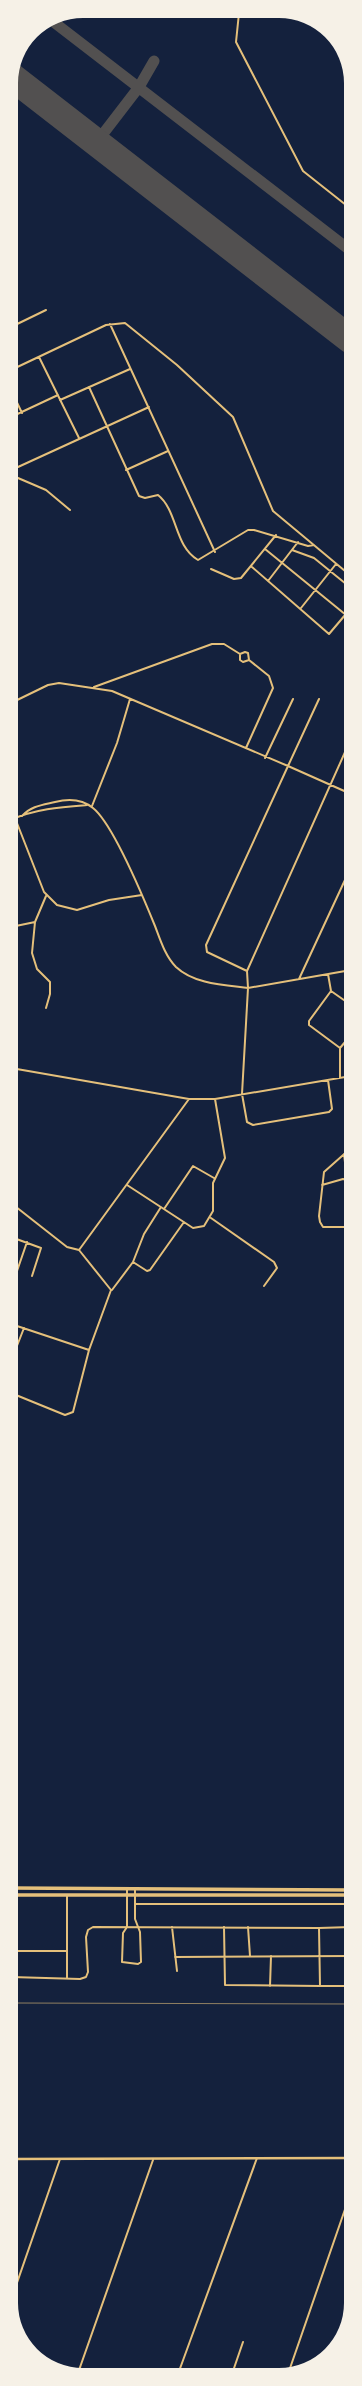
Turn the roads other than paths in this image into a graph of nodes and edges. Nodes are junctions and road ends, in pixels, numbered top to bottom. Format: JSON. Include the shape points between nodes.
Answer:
{"nodes":[{"id":1,"x":238,"y":18,"type":"edge"},
{"id":2,"x":344,"y":203,"type":"edge"},
{"id":3,"x":46,"y":310,"type":"dead end"},
{"id":4,"x":18,"y":324,"type":"edge"},
{"id":5,"x":110,"y":324,"type":"junction"},
{"id":6,"x":39,"y":357,"type":"junction"},
{"id":7,"x":18,"y":367,"type":"edge"},
{"id":8,"x":130,"y":369,"type":"junction"},
{"id":9,"x":89,"y":387,"type":"junction"},
{"id":10,"x":58,"y":395,"type":"junction"},
{"id":11,"x":60,"y":400,"type":"junction"},
{"id":12,"x":18,"y":404,"type":"edge"},
{"id":13,"x":149,"y":407,"type":"junction"},
{"id":14,"x":22,"y":413,"type":"junction"},
{"id":15,"x":18,"y":414,"type":"edge"},
{"id":16,"x":106,"y":426,"type":"junction"},
{"id":17,"x":79,"y":438,"type":"junction"},
{"id":18,"x":169,"y":451,"type":"junction"},
{"id":19,"x":18,"y":467,"type":"dead end"},
{"id":20,"x":126,"y":470,"type":"junction"},
{"id":21,"x":18,"y":478,"type":"edge"},
{"id":22,"x":70,"y":510,"type":"dead end"},
{"id":23,"x":276,"y":535,"type":"junction"},
{"id":24,"x":298,"y":542,"type":"junction"},
{"id":25,"x":314,"y":545,"type":"junction"},
{"id":26,"x":265,"y":549,"type":"junction"},
{"id":27,"x":292,"y":550,"type":"junction"},
{"id":28,"x":215,"y":552,"type":"junction"},
{"id":29,"x":283,"y":563,"type":"junction"},
{"id":30,"x":336,"y":564,"type":"junction"},
{"id":31,"x":252,"y":567,"type":"junction"},
{"id":32,"x":212,"y":569,"type":"dead end"},
{"id":33,"x":344,"y":570,"type":"edge"},
{"id":34,"x":330,"y":571,"type":"junction"},
{"id":35,"x":268,"y":581,"type":"junction"},
{"id":36,"x":344,"y":582,"type":"edge"},
{"id":37,"x":315,"y":589,"type":"junction"},
{"id":38,"x":300,"y":608,"type":"junction"},
{"id":39,"x":344,"y":613,"type":"edge"},
{"id":40,"x":344,"y":617,"type":"edge"},
{"id":41,"x":240,"y":654,"type":"junction"},
{"id":42,"x":249,"y":660,"type":"junction"},
{"id":43,"x":94,"y":687,"type":"junction"},
{"id":44,"x":130,"y":698,"type":"junction"},
{"id":45,"x":293,"y":699,"type":"dead end"},
{"id":46,"x":319,"y":699,"type":"dead end"},
{"id":47,"x":18,"y":700,"type":"edge"},
{"id":48,"x":245,"y":749,"type":"junction"},
{"id":49,"x":344,"y":754,"type":"edge"},
{"id":50,"x":265,"y":758,"type":"junction"},
{"id":51,"x":288,"y":766,"type":"junction"},
{"id":52,"x":330,"y":785,"type":"junction"},
{"id":53,"x":344,"y":791,"type":"edge"},
{"id":54,"x":88,"y":805,"type":"junction"},
{"id":55,"x":92,"y":806,"type":"junction"},
{"id":56,"x":22,"y":816,"type":"junction"},
{"id":57,"x":18,"y":817,"type":"edge"},
{"id":58,"x":18,"y":826,"type":"edge"},
{"id":59,"x":344,"y":882,"type":"edge"},
{"id":60,"x":142,"y":895,"type":"junction"},
{"id":61,"x":46,"y":896,"type":"junction"},
{"id":62,"x":36,"y":922,"type":"junction"},
{"id":63,"x":18,"y":926,"type":"edge"},
{"id":64,"x":247,"y":971,"type":"junction"},
{"id":65,"x":344,"y":971,"type":"edge"},
{"id":66,"x":328,"y":974,"type":"junction"},
{"id":67,"x":299,"y":979,"type":"junction"},
{"id":68,"x":248,"y":988,"type":"junction"},
{"id":69,"x":331,"y":991,"type":"junction"},
{"id":70,"x":344,"y":1000,"type":"edge"},
{"id":71,"x":46,"y":1008,"type":"dead end"},
{"id":72,"x":344,"y":1043,"type":"edge"},
{"id":73,"x":340,"y":1048,"type":"junction"},
{"id":74,"x":18,"y":1069,"type":"edge"},
{"id":75,"x":344,"y":1077,"type":"edge"},
{"id":76,"x":340,"y":1078,"type":"junction"},
{"id":77,"x":328,"y":1080,"type":"junction"},
{"id":78,"x":242,"y":1094,"type":"junction"},
{"id":79,"x":215,"y":1098,"type":"junction"},
{"id":80,"x":189,"y":1099,"type":"junction"},
{"id":81,"x":343,"y":1154,"type":"joint"},
{"id":82,"x":344,"y":1162,"type":"edge"},
{"id":83,"x":215,"y":1178,"type":"junction"},
{"id":84,"x":344,"y":1179,"type":"edge"},
{"id":85,"x":127,"y":1185,"type":"junction"},
{"id":86,"x":322,"y":1185,"type":"junction"},
{"id":87,"x":161,"y":1207,"type":"junction"},
{"id":88,"x":18,"y":1208,"type":"edge"},
{"id":89,"x":164,"y":1209,"type":"junction"},
{"id":90,"x":211,"y":1218,"type":"junction"},
{"id":91,"x":184,"y":1222,"type":"junction"},
{"id":92,"x":344,"y":1227,"type":"edge"},
{"id":93,"x":18,"y":1239,"type":"edge"},
{"id":94,"x":27,"y":1242,"type":"junction"},
{"id":95,"x":80,"y":1250,"type":"junction"},
{"id":96,"x":133,"y":1262,"type":"junction"},
{"id":97,"x":18,"y":1267,"type":"edge"},
{"id":98,"x":32,"y":1276,"type":"dead end"},
{"id":99,"x":264,"y":1286,"type":"dead end"},
{"id":100,"x":111,"y":1290,"type":"junction"},
{"id":101,"x":18,"y":1326,"type":"edge"},
{"id":102,"x":24,"y":1328,"type":"junction"},
{"id":103,"x":18,"y":1343,"type":"edge"},
{"id":104,"x":89,"y":1350,"type":"junction"},
{"id":105,"x":18,"y":1396,"type":"edge"},
{"id":106,"x":18,"y":1888,"type":"edge"},
{"id":107,"x":135,"y":1888,"type":"junction"},
{"id":108,"x":127,"y":1889,"type":"junction"},
{"id":109,"x":344,"y":1890,"type":"edge"},
{"id":110,"x":18,"y":1895,"type":"edge"},
{"id":111,"x":67,"y":1895,"type":"junction"},
{"id":112,"x":127,"y":1895,"type":"junction"},
{"id":113,"x":135,"y":1895,"type":"junction"},
{"id":114,"x":344,"y":1895,"type":"edge"},
{"id":115,"x":135,"y":1904,"type":"junction"},
{"id":116,"x":344,"y":1904,"type":"edge"},
{"id":117,"x":127,"y":1927,"type":"junction"},
{"id":118,"x":137,"y":1927,"type":"junction"},
{"id":119,"x":172,"y":1927,"type":"junction"},
{"id":120,"x":224,"y":1927,"type":"junction"},
{"id":121,"x":248,"y":1927,"type":"junction"},
{"id":122,"x":319,"y":1928,"type":"junction"},
{"id":123,"x":344,"y":1928,"type":"edge"},
{"id":124,"x":18,"y":1951,"type":"edge"},
{"id":125,"x":67,"y":1951,"type":"junction"},
{"id":126,"x":224,"y":1956,"type":"junction"},
{"id":127,"x":250,"y":1956,"type":"junction"},
{"id":128,"x":271,"y":1956,"type":"junction"},
{"id":129,"x":319,"y":1956,"type":"junction"},
{"id":130,"x":344,"y":1956,"type":"edge"},
{"id":131,"x":175,"y":1957,"type":"junction"},
{"id":132,"x":177,"y":1971,"type":"dead end"},
{"id":133,"x":18,"y":1977,"type":"edge"},
{"id":134,"x":67,"y":1977,"type":"junction"},
{"id":135,"x":270,"y":1986,"type":"junction"},
{"id":136,"x":320,"y":1986,"type":"junction"},
{"id":137,"x":344,"y":1986,"type":"edge"},
{"id":138,"x":258,"y":2158,"type":"junction"},
{"id":139,"x":344,"y":2158,"type":"edge"},
{"id":140,"x":18,"y":2159,"type":"edge"},
{"id":141,"x":60,"y":2159,"type":"junction"},
{"id":142,"x":153,"y":2160,"type":"junction"},
{"id":143,"x":344,"y":2212,"type":"edge"},
{"id":144,"x":18,"y":2280,"type":"edge"},
{"id":145,"x":243,"y":2342,"type":"dead end"},
{"id":146,"x":290,"y":2367,"type":"edge"},
{"id":147,"x":80,"y":2368,"type":"edge"},
{"id":148,"x":180,"y":2368,"type":"edge"},
{"id":149,"x":234,"y":2368,"type":"edge"}],
"edges":[{"from":1,"to":2,"type":"street","via":[[236,42],[303,171]]},
{"from":3,"to":4,"type":"street"},
{"from":5,"to":6,"type":"street"},
{"from":5,"to":8,"type":"street"},
{"from":5,"to":25,"type":"street","via":[[125,323],[137,331],[233,417],[274,511]]},
{"from":6,"to":7,"type":"street"},
{"from":6,"to":10,"type":"street"},
{"from":8,"to":9,"type":"street"},
{"from":8,"to":13,"type":"street"},
{"from":9,"to":11,"type":"street"},
{"from":9,"to":16,"type":"street"},
{"from":10,"to":11,"type":"street"},
{"from":10,"to":14,"type":"street"},
{"from":11,"to":17,"type":"street"},
{"from":12,"to":14,"type":"street"},
{"from":13,"to":16,"type":"street"},
{"from":13,"to":18,"type":"street"},
{"from":14,"to":15,"type":"street"},
{"from":16,"to":17,"type":"street"},
{"from":16,"to":20,"type":"street"},
{"from":17,"to":19,"type":"street"},
{"from":18,"to":20,"type":"street"},
{"from":18,"to":28,"type":"street"},
{"from":20,"to":28,"type":"street","via":[[139,496],[158,496],[163,501],[180,539],[194,557],[198,560]]},
{"from":21,"to":22,"type":"street","via":[[46,490]]},
{"from":23,"to":24,"type":"street"},
{"from":23,"to":26,"type":"street"},
{"from":23,"to":28,"type":"street","via":[[248,530]]},
{"from":24,"to":25,"type":"street"},
{"from":24,"to":27,"type":"street"},
{"from":25,"to":30,"type":"street"},
{"from":26,"to":29,"type":"street"},
{"from":26,"to":31,"type":"street"},
{"from":27,"to":29,"type":"street"},
{"from":27,"to":34,"type":"street","via":[[314,558]]},
{"from":29,"to":35,"type":"street"},
{"from":29,"to":37,"type":"street"},
{"from":30,"to":33,"type":"street"},
{"from":30,"to":34,"type":"street"},
{"from":31,"to":32,"type":"street","via":[[237,579]]},
{"from":31,"to":35,"type":"street"},
{"from":34,"to":36,"type":"street"},
{"from":34,"to":37,"type":"street"},
{"from":35,"to":38,"type":"street"},
{"from":37,"to":38,"type":"street"},
{"from":37,"to":39,"type":"street"},
{"from":38,"to":40,"type":"street","via":[[329,634]]},
{"from":41,"to":42,"type":"street","via":[[247,652]]},
{"from":41,"to":42,"type":"street","via":[[244,663]]},
{"from":41,"to":43,"type":"street","via":[[224,644],[212,644]]},
{"from":42,"to":48,"type":"street","via":[[269,676],[273,688]]},
{"from":43,"to":44,"type":"street"},
{"from":43,"to":47,"type":"street","via":[[68,683],[48,685]]},
{"from":44,"to":48,"type":"street"},
{"from":44,"to":55,"type":"street","via":[[120,736]]},
{"from":45,"to":50,"type":"street"},
{"from":46,"to":51,"type":"street"},
{"from":48,"to":50,"type":"street"},
{"from":49,"to":52,"type":"street"},
{"from":50,"to":51,"type":"street"},
{"from":51,"to":52,"type":"street"},
{"from":51,"to":64,"type":"street","via":[[206,945],[207,952]]},
{"from":52,"to":53,"type":"street"},
{"from":52,"to":64,"type":"street"},
{"from":54,"to":55,"type":"street"},
{"from":54,"to":56,"type":"street","via":[[59,807]]},
{"from":54,"to":56,"type":"street","via":[[76,801],[58,801],[33,807]]},
{"from":55,"to":60,"type":"street","via":[[106,824]]},
{"from":56,"to":57,"type":"street"},
{"from":58,"to":61,"type":"street"},
{"from":59,"to":67,"type":"street"},
{"from":60,"to":61,"type":"street","via":[[109,900],[77,910],[57,905]]},
{"from":60,"to":68,"type":"street","via":[[165,951],[175,966],[211,983]]},
{"from":61,"to":62,"type":"street"},
{"from":62,"to":63,"type":"street"},
{"from":62,"to":71,"type":"street","via":[[32,953],[37,969],[50,982]]},
{"from":64,"to":68,"type":"street"},
{"from":65,"to":66,"type":"street"},
{"from":66,"to":67,"type":"street"},
{"from":66,"to":69,"type":"street"},
{"from":67,"to":68,"type":"street"},
{"from":68,"to":78,"type":"street"},
{"from":69,"to":70,"type":"street"},
{"from":69,"to":73,"type":"street","via":[[308,1021],[309,1025]]},
{"from":72,"to":73,"type":"street"},
{"from":73,"to":76,"type":"street"},
{"from":74,"to":80,"type":"street"},
{"from":75,"to":76,"type":"street"},
{"from":76,"to":77,"type":"street"},
{"from":77,"to":78,"type":"street"},
{"from":77,"to":78,"type":"street","via":[[332,1109],[282,1122],[253,1125],[247,1122]]},
{"from":78,"to":79,"type":"street"},
{"from":79,"to":80,"type":"street"},
{"from":79,"to":83,"type":"street","via":[[225,1158]]},
{"from":80,"to":85,"type":"street"},
{"from":81,"to":82,"type":"street"},
{"from":81,"to":86,"type":"street","via":[[324,1172]]},
{"from":83,"to":89,"type":"street","via":[[193,1166]]},
{"from":83,"to":90,"type":"street"},
{"from":84,"to":86,"type":"street"},
{"from":85,"to":87,"type":"street"},
{"from":85,"to":95,"type":"street"},
{"from":86,"to":92,"type":"street","via":[[320,1222],[323,1226]]},
{"from":87,"to":89,"type":"street"},
{"from":87,"to":96,"type":"street","via":[[144,1234]]},
{"from":88,"to":95,"type":"street","via":[[67,1247]]},
{"from":89,"to":91,"type":"street"},
{"from":90,"to":91,"type":"street","via":[[200,1228],[193,1228]]},
{"from":90,"to":99,"type":"street","via":[[274,1262],[277,1268]]},
{"from":91,"to":96,"type":"street","via":[[150,1270],[147,1271]]},
{"from":93,"to":94,"type":"street"},
{"from":94,"to":97,"type":"street"},
{"from":94,"to":98,"type":"street","via":[[42,1249]]},
{"from":95,"to":100,"type":"street"},
{"from":96,"to":100,"type":"street"},
{"from":100,"to":104,"type":"street"},
{"from":101,"to":102,"type":"street"},
{"from":102,"to":103,"type":"street"},
{"from":102,"to":104,"type":"street"},
{"from":104,"to":105,"type":"street","via":[[75,1405],[70,1414],[65,1415]]},
{"from":106,"to":108,"type":"highway"},
{"from":107,"to":108,"type":"highway"},
{"from":107,"to":109,"type":"highway"},
{"from":107,"to":113,"type":"street"},
{"from":108,"to":112,"type":"street"},
{"from":110,"to":111,"type":"highway"},
{"from":111,"to":112,"type":"highway"},
{"from":111,"to":125,"type":"street"},
{"from":112,"to":113,"type":"highway"},
{"from":112,"to":117,"type":"street"},
{"from":113,"to":114,"type":"highway"},
{"from":113,"to":115,"type":"street"},
{"from":115,"to":116,"type":"street"},
{"from":115,"to":118,"type":"street"},
{"from":117,"to":118,"type":"street"},
{"from":117,"to":118,"type":"street","via":[[123,1933],[122,1962],[125,1964],[141,1962],[140,1932]]},
{"from":117,"to":134,"type":"street","via":[[93,1927],[88,1930],[86,1977]]},
{"from":118,"to":119,"type":"street"},
{"from":119,"to":120,"type":"street"},
{"from":119,"to":131,"type":"street"},
{"from":120,"to":121,"type":"street"},
{"from":120,"to":126,"type":"street"},
{"from":121,"to":122,"type":"street"},
{"from":121,"to":127,"type":"street"},
{"from":122,"to":123,"type":"street"},
{"from":122,"to":129,"type":"street"},
{"from":124,"to":125,"type":"street"},
{"from":125,"to":134,"type":"street"},
{"from":126,"to":127,"type":"street"},
{"from":126,"to":131,"type":"street"},
{"from":126,"to":135,"type":"street","via":[[225,1985]]},
{"from":127,"to":128,"type":"street"},
{"from":128,"to":129,"type":"street"},
{"from":128,"to":135,"type":"street"},
{"from":129,"to":130,"type":"street"},
{"from":129,"to":136,"type":"street"},
{"from":131,"to":132,"type":"street"},
{"from":133,"to":134,"type":"street"},
{"from":135,"to":136,"type":"street"},
{"from":136,"to":137,"type":"street"},
{"from":138,"to":139,"type":"street"},
{"from":138,"to":142,"type":"street"},
{"from":138,"to":148,"type":"street"},
{"from":140,"to":141,"type":"street"},
{"from":141,"to":142,"type":"street"},
{"from":141,"to":144,"type":"street"},
{"from":142,"to":147,"type":"street"},
{"from":143,"to":146,"type":"street"},
{"from":145,"to":149,"type":"street"}]}
